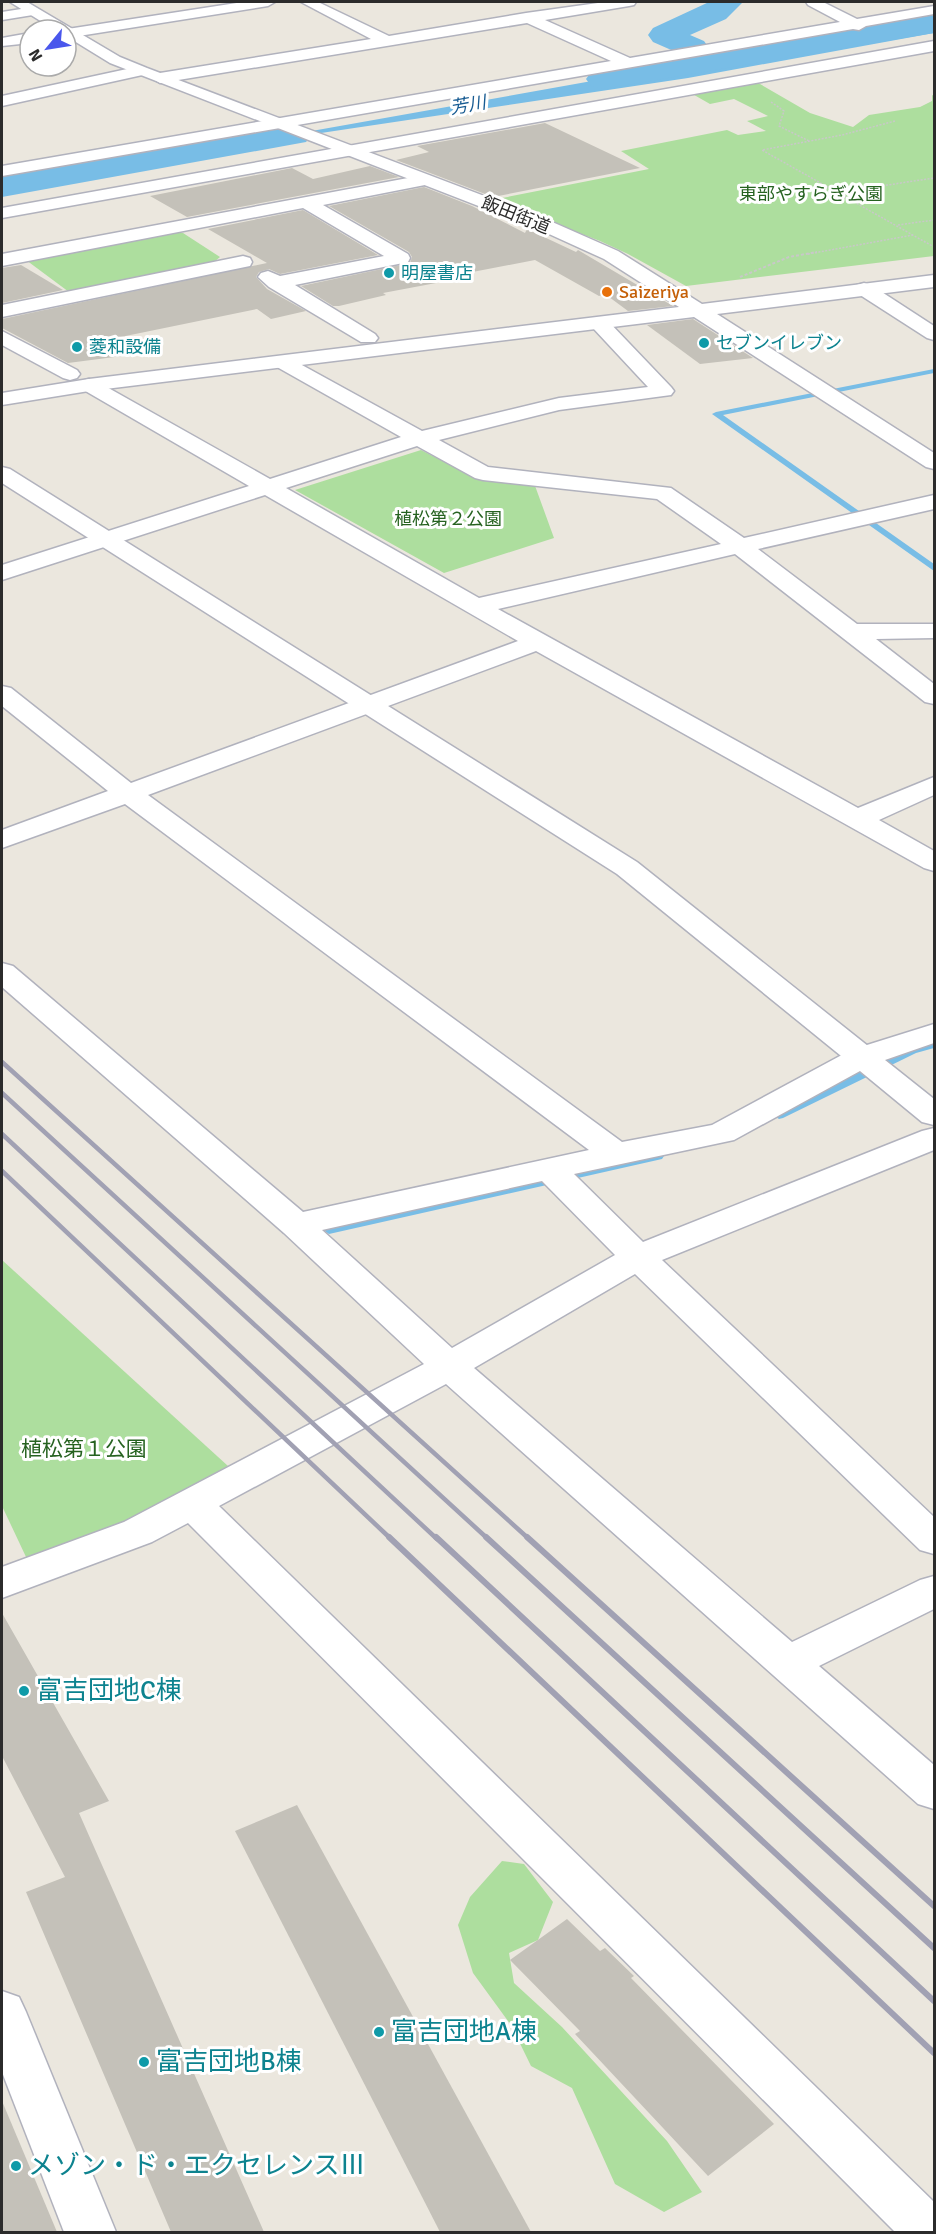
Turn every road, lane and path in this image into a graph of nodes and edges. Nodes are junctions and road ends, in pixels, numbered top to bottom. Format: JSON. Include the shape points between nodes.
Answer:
{"nodes":[{"id":1,"x":17,"y":2,"type":"edge"},
{"id":2,"x":268,"y":2,"type":"edge"},
{"id":3,"x":308,"y":2,"type":"edge"},
{"id":4,"x":629,"y":2,"type":"edge"},
{"id":5,"x":813,"y":2,"type":"edge"},
{"id":6,"x":501,"y":6,"type":"dead end"},
{"id":7,"x":934,"y":10,"type":"edge"},
{"id":8,"x":34,"y":12,"type":"junction"},
{"id":9,"x":2,"y":16,"type":"edge"},
{"id":10,"x":44,"y":18,"type":"edge"},
{"id":11,"x":529,"y":18,"type":"junction"},
{"id":12,"x":856,"y":24,"type":"junction"},
{"id":13,"x":78,"y":29,"type":"edge"},
{"id":14,"x":78,"y":38,"type":"edge"},
{"id":15,"x":18,"y":40,"type":"edge"},
{"id":16,"x":387,"y":41,"type":"junction"},
{"id":17,"x":2,"y":42,"type":"edge"},
{"id":18,"x":934,"y":46,"type":"edge"},
{"id":19,"x":910,"y":49,"type":"junction"},
{"id":20,"x":934,"y":60,"type":"edge"},
{"id":21,"x":626,"y":62,"type":"junction"},
{"id":22,"x":141,"y":71,"type":"junction"},
{"id":23,"x":160,"y":78,"type":"junction"},
{"id":24,"x":718,"y":84,"type":"junction"},
{"id":25,"x":2,"y":101,"type":"edge"},
{"id":26,"x":895,"y":121,"type":"dead end"},
{"id":27,"x":277,"y":124,"type":"junction"},
{"id":28,"x":810,"y":141,"type":"junction"},
{"id":29,"x":346,"y":150,"type":"junction"},
{"id":30,"x":2,"y":171,"type":"edge"},
{"id":31,"x":934,"y":178,"type":"edge"},
{"id":32,"x":424,"y":180,"type":"junction"},
{"id":33,"x":841,"y":192,"type":"junction"},
{"id":34,"x":307,"y":202,"type":"junction"},
{"id":35,"x":2,"y":213,"type":"edge"},
{"id":36,"x":934,"y":220,"type":"edge"},
{"id":37,"x":897,"y":225,"type":"junction"},
{"id":38,"x":184,"y":226,"type":"junction"},
{"id":39,"x":913,"y":235,"type":"junction"},
{"id":40,"x":204,"y":238,"type":"dead end"},
{"id":41,"x":934,"y":247,"type":"edge"},
{"id":42,"x":224,"y":250,"type":"dead end"},
{"id":43,"x":2,"y":260,"type":"edge"},
{"id":44,"x":243,"y":262,"type":"junction"},
{"id":45,"x":934,"y":268,"type":"edge"},
{"id":46,"x":731,"y":278,"type":"dead end"},
{"id":47,"x":934,"y":281,"type":"edge"},
{"id":48,"x":276,"y":283,"type":"junction"},
{"id":49,"x":864,"y":289,"type":"junction"},
{"id":50,"x":691,"y":304,"type":"junction"},
{"id":51,"x":2,"y":311,"type":"edge"},
{"id":52,"x":600,"y":324,"type":"junction"},
{"id":53,"x":934,"y":334,"type":"edge"},
{"id":54,"x":2,"y":337,"type":"edge"},
{"id":55,"x":368,"y":338,"type":"junction"},
{"id":56,"x":284,"y":363,"type":"junction"},
{"id":57,"x":79,"y":380,"type":"junction"},
{"id":58,"x":2,"y":382,"type":"edge"},
{"id":59,"x":2,"y":399,"type":"edge"},
{"id":60,"x":419,"y":438,"type":"junction"},
{"id":61,"x":934,"y":462,"type":"edge"},
{"id":62,"x":2,"y":474,"type":"edge"},
{"id":63,"x":268,"y":487,"type":"junction"},
{"id":64,"x":934,"y":502,"type":"edge"},
{"id":65,"x":106,"y":540,"type":"junction"},
{"id":66,"x":738,"y":546,"type":"junction"},
{"id":67,"x":2,"y":573,"type":"edge"},
{"id":68,"x":478,"y":606,"type":"junction"},
{"id":69,"x":934,"y":631,"type":"edge"},
{"id":70,"x":852,"y":632,"type":"junction"},
{"id":71,"x":538,"y":642,"type":"junction"},
{"id":72,"x":2,"y":694,"type":"edge"},
{"id":73,"x":934,"y":696,"type":"edge"},
{"id":74,"x":368,"y":704,"type":"junction"},
{"id":75,"x":934,"y":785,"type":"edge"},
{"id":76,"x":126,"y":792,"type":"junction"},
{"id":77,"x":857,"y":819,"type":"junction"},
{"id":78,"x":2,"y":840,"type":"edge"},
{"id":79,"x":934,"y":862,"type":"edge"},
{"id":80,"x":2,"y":972,"type":"edge"},
{"id":81,"x":934,"y":1033,"type":"edge"},
{"id":82,"x":862,"y":1057,"type":"junction"},
{"id":83,"x":934,"y":1115,"type":"edge"},
{"id":84,"x":934,"y":1138,"type":"edge"},
{"id":85,"x":616,"y":1154,"type":"junction"},
{"id":86,"x":551,"y":1170,"type":"junction"},
{"id":87,"x":296,"y":1226,"type":"junction"},
{"id":88,"x":638,"y":1257,"type":"junction"},
{"id":89,"x":449,"y":1366,"type":"junction"},
{"id":90,"x":192,"y":1503,"type":"junction"},
{"id":91,"x":934,"y":1540,"type":"edge"},
{"id":92,"x":2,"y":1583,"type":"edge"},
{"id":93,"x":934,"y":1591,"type":"edge"},
{"id":94,"x":789,"y":1662,"type":"junction"},
{"id":95,"x":934,"y":1791,"type":"edge"},
{"id":96,"x":2,"y":2012,"type":"edge"},
{"id":97,"x":90,"y":2232,"type":"edge"},
{"id":98,"x":932,"y":2232,"type":"edge"}],
"edges":[{"from":1,"to":8,"type":"street","name":"飯田街道"},
{"from":2,"to":13,"type":"street"},
{"from":3,"to":16,"type":"street"},
{"from":4,"to":11,"type":"street"},
{"from":5,"to":12,"type":"street"},
{"from":6,"to":11,"type":"street"},
{"from":7,"to":12,"type":"street"},
{"from":8,"to":9,"type":"street"},
{"from":8,"to":10,"type":"street","name":"飯田街道"},
{"from":11,"to":16,"type":"street"},
{"from":11,"to":21,"type":"street"},
{"from":12,"to":19,"type":"street"},
{"from":12,"to":21,"type":"street"},
{"from":14,"to":22,"type":"street","name":"飯田街道"},
{"from":15,"to":17,"type":"street"},
{"from":16,"to":23,"type":"street"},
{"from":18,"to":19,"type":"street"},
{"from":19,"to":20,"type":"street"},
{"from":19,"to":24,"type":"street"},
{"from":21,"to":27,"type":"street"},
{"from":22,"to":23,"type":"street","name":"飯田街道"},
{"from":22,"to":25,"type":"street"},
{"from":23,"to":27,"type":"street","name":"飯田街道"},
{"from":24,"to":28,"type":"path","via":[[782,107],[779,126]]},
{"from":24,"to":29,"type":"street"},
{"from":26,"to":28,"type":"path"},
{"from":27,"to":29,"type":"street","name":"飯田街道"},
{"from":27,"to":30,"type":"street"},
{"from":28,"to":33,"type":"path","via":[[762,150]]},
{"from":29,"to":32,"type":"street","name":"飯田街道"},
{"from":29,"to":35,"type":"street"},
{"from":31,"to":33,"type":"path"},
{"from":32,"to":34,"type":"street"},
{"from":32,"to":50,"type":"street","name":"飯田街道","via":[[611,255]]},
{"from":33,"to":37,"type":"path"},
{"from":34,"to":38,"type":"street"},
{"from":34,"to":48,"type":"street","via":[[401,258]]},
{"from":36,"to":37,"type":"path"},
{"from":37,"to":39,"type":"path"},
{"from":38,"to":40,"type":"street"},
{"from":38,"to":43,"type":"street"},
{"from":39,"to":41,"type":"path"},
{"from":39,"to":46,"type":"path","via":[[789,256]]},
{"from":42,"to":44,"type":"street"},
{"from":44,"to":48,"type":"street"},
{"from":44,"to":51,"type":"street"},
{"from":45,"to":50,"type":"street"},
{"from":47,"to":49,"type":"street"},
{"from":48,"to":55,"type":"street"},
{"from":49,"to":50,"type":"street"},
{"from":49,"to":53,"type":"street"},
{"from":50,"to":52,"type":"street"},
{"from":50,"to":55,"type":"street"},
{"from":50,"to":61,"type":"street","name":"飯田街道"},
{"from":52,"to":56,"type":"street"},
{"from":52,"to":60,"type":"street","via":[[664,391],[559,404]]},
{"from":54,"to":57,"type":"street"},
{"from":55,"to":57,"type":"street"},
{"from":56,"to":57,"type":"street"},
{"from":56,"to":60,"type":"street"},
{"from":57,"to":58,"type":"street"},
{"from":57,"to":59,"type":"street"},
{"from":57,"to":63,"type":"street"},
{"from":60,"to":63,"type":"street"},
{"from":60,"to":66,"type":"street","via":[[483,473],[663,493]]},
{"from":62,"to":65,"type":"street"},
{"from":63,"to":65,"type":"street"},
{"from":63,"to":68,"type":"street"},
{"from":64,"to":66,"type":"street"},
{"from":65,"to":67,"type":"street"},
{"from":65,"to":74,"type":"street"},
{"from":66,"to":68,"type":"street"},
{"from":66,"to":70,"type":"street"},
{"from":68,"to":71,"type":"street"},
{"from":69,"to":70,"type":"street"},
{"from":70,"to":73,"type":"street"},
{"from":71,"to":74,"type":"street"},
{"from":71,"to":77,"type":"street"},
{"from":72,"to":76,"type":"street"},
{"from":74,"to":76,"type":"street"},
{"from":74,"to":82,"type":"street","via":[[627,868]]},
{"from":75,"to":77,"type":"street"},
{"from":76,"to":78,"type":"street"},
{"from":76,"to":85,"type":"street"},
{"from":77,"to":79,"type":"street"},
{"from":80,"to":87,"type":"street"},
{"from":81,"to":82,"type":"street"},
{"from":82,"to":83,"type":"street"},
{"from":82,"to":85,"type":"street","via":[[722,1133]]},
{"from":84,"to":88,"type":"street"},
{"from":85,"to":86,"type":"street"},
{"from":86,"to":87,"type":"street"},
{"from":86,"to":88,"type":"street"},
{"from":87,"to":89,"type":"street"},
{"from":88,"to":89,"type":"street"},
{"from":88,"to":91,"type":"street"},
{"from":89,"to":90,"type":"street"},
{"from":89,"to":94,"type":"street"},
{"from":90,"to":92,"type":"street","via":[[138,1532]]},
{"from":90,"to":98,"type":"street"},
{"from":93,"to":94,"type":"street"},
{"from":94,"to":95,"type":"street"},
{"from":96,"to":97,"type":"street"}]}
